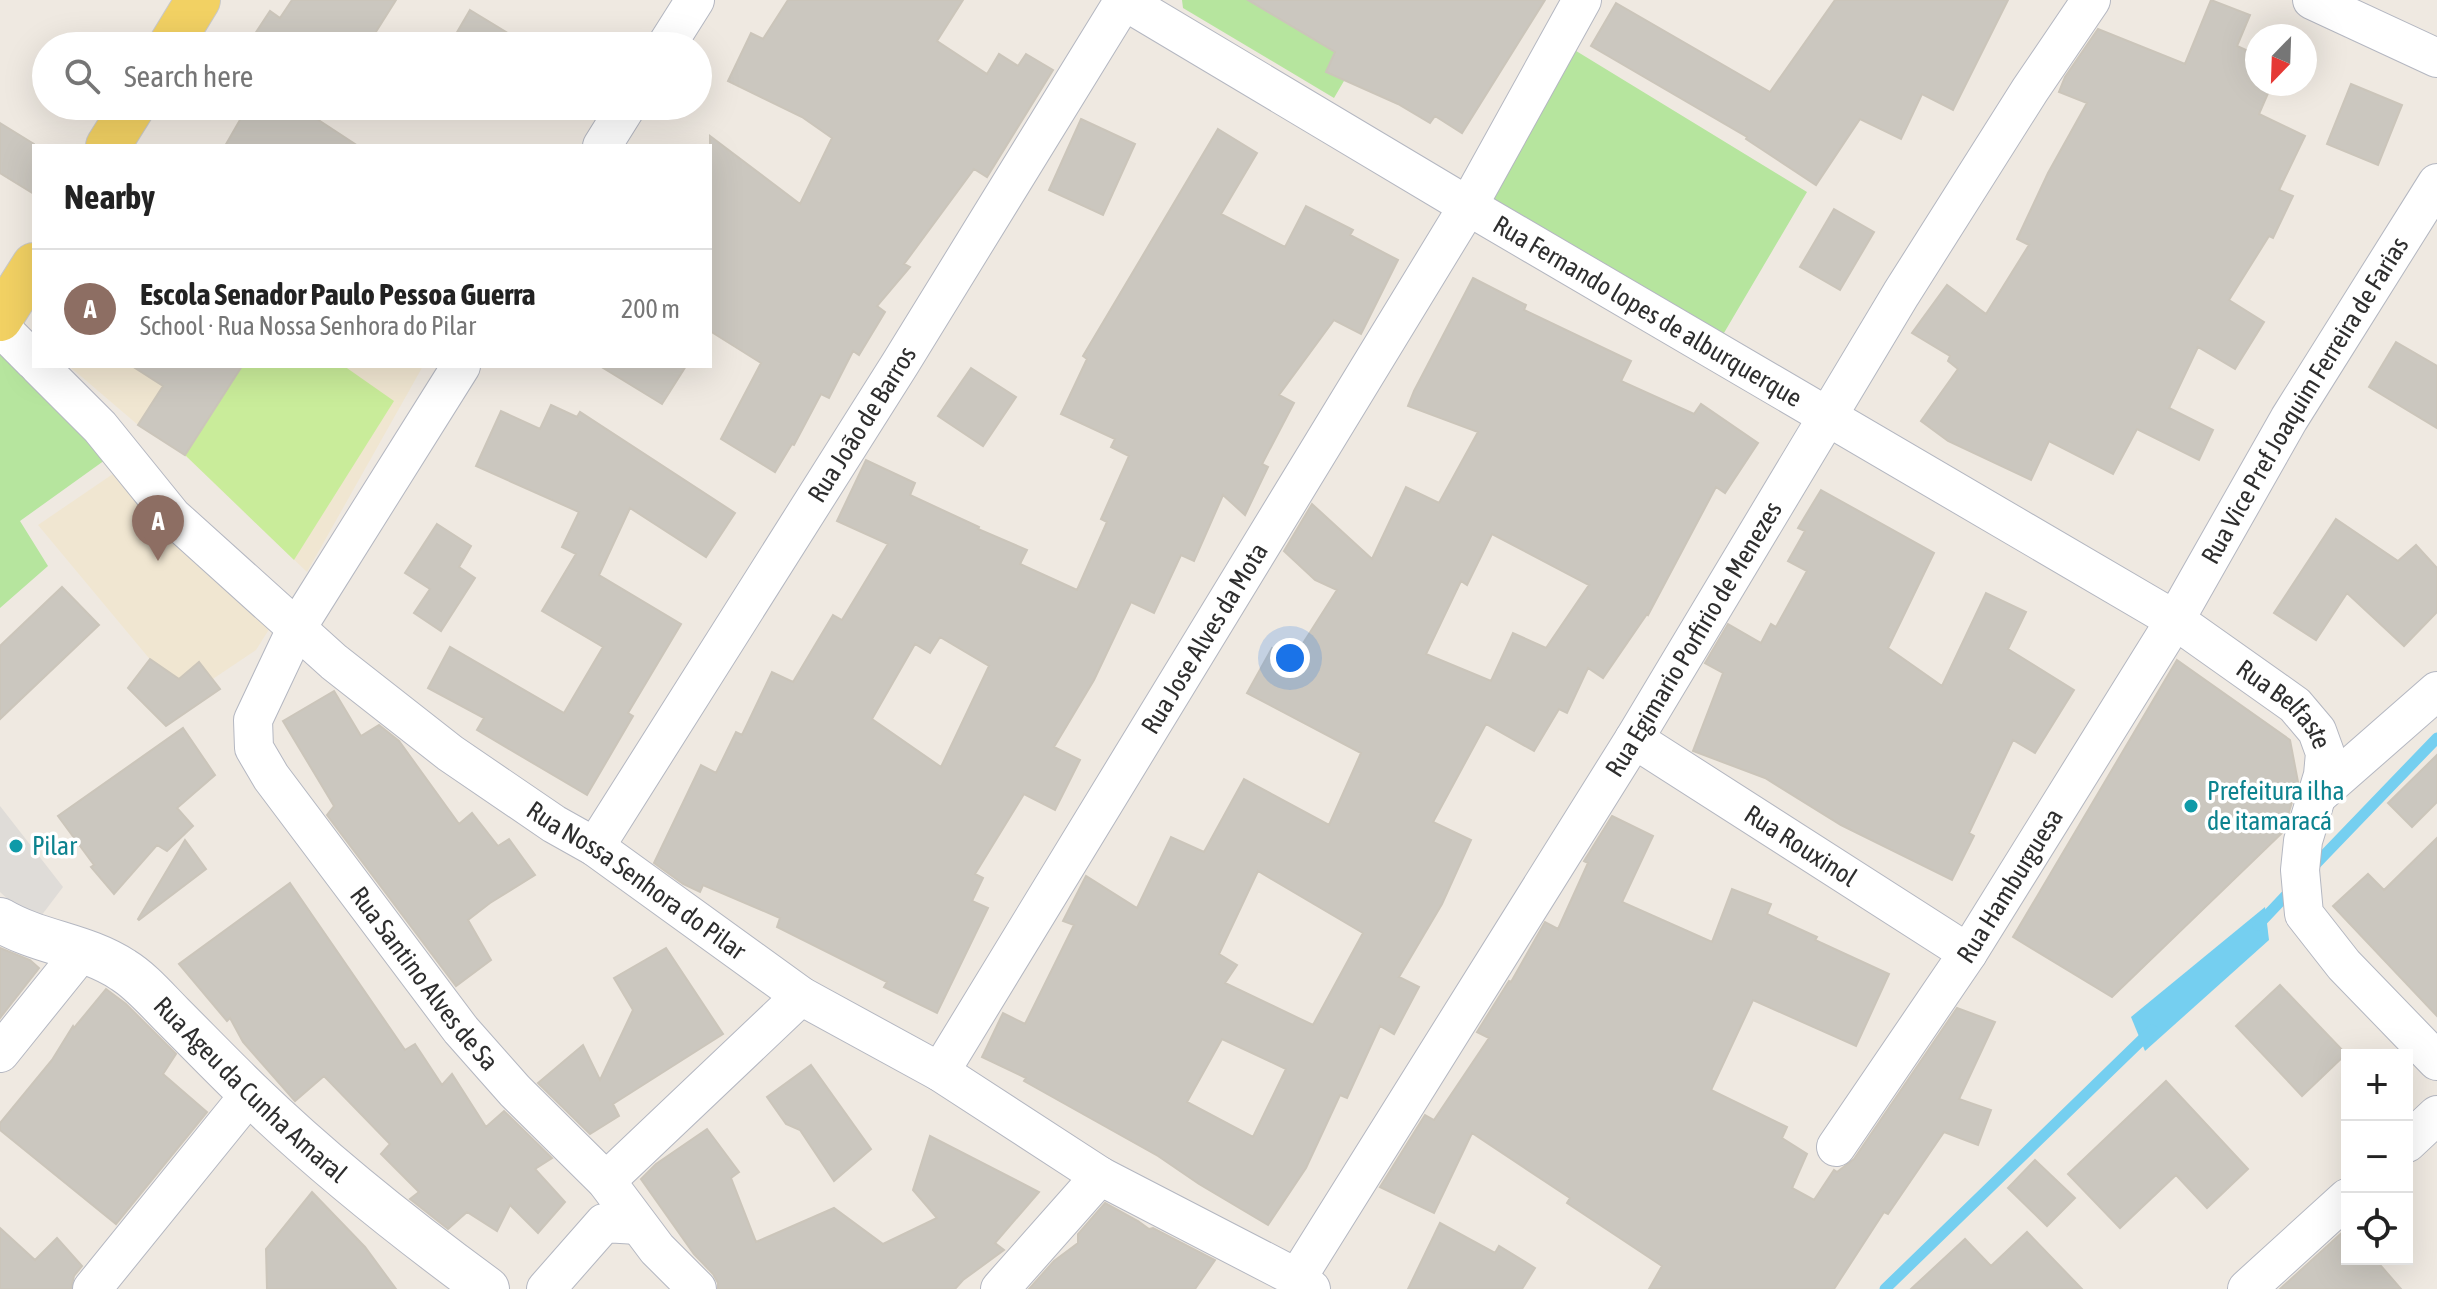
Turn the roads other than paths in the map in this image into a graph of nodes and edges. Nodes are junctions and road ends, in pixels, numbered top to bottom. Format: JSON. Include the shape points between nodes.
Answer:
{"nodes":[{"id":1,"x":198,"y":0,"type":"edge"},
{"id":2,"x":695,"y":0,"type":"edge"},
{"id":3,"x":1124,"y":0,"type":"edge"},
{"id":4,"x":1582,"y":0,"type":"edge"},
{"id":5,"x":2091,"y":0,"type":"edge"},
{"id":6,"x":2312,"y":0,"type":"edge"},
{"id":7,"x":179,"y":32,"type":"edge"},
{"id":8,"x":675,"y":32,"type":"edge"},
{"id":9,"x":2437,"y":58,"type":"edge"},
{"id":10,"x":124,"y":120,"type":"edge"},
{"id":11,"x":618,"y":120,"type":"edge"},
{"id":12,"x":109,"y":144,"type":"edge"},
{"id":13,"x":603,"y":144,"type":"edge"},
{"id":14,"x":2437,"y":183,"type":"edge"},
{"id":15,"x":1468,"y":206,"type":"junction"},
{"id":16,"x":32,"y":268,"type":"edge"},
{"id":17,"x":0,"y":319,"type":"edge"},
{"id":18,"x":0,"y":327,"type":"edge"},
{"id":19,"x":32,"y":359,"type":"edge"},
{"id":20,"x":41,"y":368,"type":"edge"},
{"id":21,"x":460,"y":368,"type":"edge"},
{"id":22,"x":1827,"y":417,"type":"junction"},
{"id":23,"x":2175,"y":620,"type":"junction"},
{"id":24,"x":296,"y":629,"type":"junction"},
{"id":25,"x":2437,"y":691,"type":"edge"},
{"id":26,"x":1634,"y":739,"type":"junction"},
{"id":27,"x":2316,"y":797,"type":"junction"},
{"id":28,"x":595,"y":847,"type":"junction"},
{"id":29,"x":0,"y":920,"type":"edge"},
{"id":30,"x":83,"y":950,"type":"junction"},
{"id":31,"x":1968,"y":953,"type":"junction"},
{"id":32,"x":801,"y":996,"type":"junction"},
{"id":33,"x":0,"y":1053,"type":"edge"},
{"id":34,"x":2437,"y":1061,"type":"edge"},
{"id":35,"x":940,"y":1072,"type":"junction"},
{"id":36,"x":250,"y":1094,"type":"junction"},
{"id":37,"x":2437,"y":1115,"type":"edge"},
{"id":38,"x":2413,"y":1137,"type":"edge"},
{"id":39,"x":1836,"y":1147,"type":"dead end"},
{"id":40,"x":1100,"y":1176,"type":"junction"},
{"id":41,"x":606,"y":1181,"type":"junction"},
{"id":42,"x":2341,"y":1203,"type":"edge"},
{"id":43,"x":638,"y":1225,"type":"junction"},
{"id":44,"x":1304,"y":1284,"type":"edge"},
{"id":45,"x":92,"y":1289,"type":"edge"},
{"id":46,"x":487,"y":1289,"type":"edge"},
{"id":47,"x":546,"y":1289,"type":"edge"},
{"id":48,"x":697,"y":1289,"type":"edge"},
{"id":49,"x":1000,"y":1289,"type":"edge"},
{"id":50,"x":2247,"y":1289,"type":"edge"}],
"edges":[{"from":1,"to":7,"type":"main road"},
{"from":2,"to":8,"type":"street"},
{"from":3,"to":15,"type":"street","name":"Rua Fernando lopes de alburquerque"},
{"from":3,"to":28,"type":"street","name":"Rua João de Barros"},
{"from":4,"to":15,"type":"street","name":"Rua Jose Alves da Mota"},
{"from":5,"to":22,"type":"street","name":"Rua Egimario Porfirio de Menezes"},
{"from":6,"to":9,"type":"street"},
{"from":10,"to":12,"type":"main road"},
{"from":11,"to":13,"type":"street"},
{"from":14,"to":23,"type":"street","name":"Rua Vice Pref Joaquim Ferreira de Farias","via":[[2289,419]]},
{"from":15,"to":22,"type":"street","name":"Rua Fernando lopes de alburquerque"},
{"from":15,"to":35,"type":"street","name":"Rua Jose Alves da Mota"},
{"from":16,"to":17,"type":"main road"},
{"from":18,"to":19,"type":"street"},
{"from":20,"to":24,"type":"street","name":"Rua Nossa Senhora do Pilar","via":[[100,427],[172,516]]},
{"from":21,"to":24,"type":"street","name":"Rua Santino Alves de Sa"},
{"from":22,"to":23,"type":"street","name":"Rua Fernando lopes de alburquerque"},
{"from":22,"to":26,"type":"street","name":"Rua Egimario Porfirio de Menezes"},
{"from":23,"to":27,"type":"street","name":"Rua Belfaste","via":[[2295,705],[2317,731],[2325,753]]},
{"from":23,"to":31,"type":"street","name":"Rua Hamburguesa"},
{"from":24,"to":28,"type":"street","name":"Rua Nossa Senhora do Pilar","via":[[450,753]]},
{"from":24,"to":41,"type":"street","name":"Rua Santino Alves de Sa","via":[[253,720],[254,748],[461,1030]]},
{"from":25,"to":27,"type":"street"},
{"from":26,"to":31,"type":"street","name":"Rua Rouxinol"},
{"from":26,"to":44,"type":"street","name":"Rua Egimario Porfirio de Menezes"},
{"from":27,"to":34,"type":"street","name":"Rua Belfaste","via":[[2300,870],[2304,914],[2344,965]]},
{"from":28,"to":32,"type":"street","name":"Rua Nossa Senhora do Pilar"},
{"from":29,"to":30,"type":"street","name":"Rua Ageu da Cunha Amaral"},
{"from":30,"to":33,"type":"street"},
{"from":30,"to":36,"type":"street","name":"Rua Ageu da Cunha Amaral","via":[[126,972]]},
{"from":31,"to":39,"type":"street","name":"Rua Hamburguesa"},
{"from":32,"to":35,"type":"street","name":"Rua Nossa Senhora do Pilar"},
{"from":32,"to":41,"type":"street"},
{"from":35,"to":40,"type":"street","name":"Rua Nossa Senhora do Pilar"},
{"from":36,"to":45,"type":"street"},
{"from":36,"to":46,"type":"street","name":"Rua Ageu da Cunha Amaral","via":[[411,1234]]},
{"from":37,"to":38,"type":"street"},
{"from":40,"to":44,"type":"street","name":"Rua Nossa Senhora do Pilar"},
{"from":40,"to":49,"type":"street"},
{"from":41,"to":43,"type":"street","name":"Rua Santino Alves de Sa"},
{"from":42,"to":50,"type":"street"},
{"from":43,"to":47,"type":"street","via":[[604,1223]]},
{"from":43,"to":48,"type":"street","name":"Rua Santino Alves de Sa"}]}
